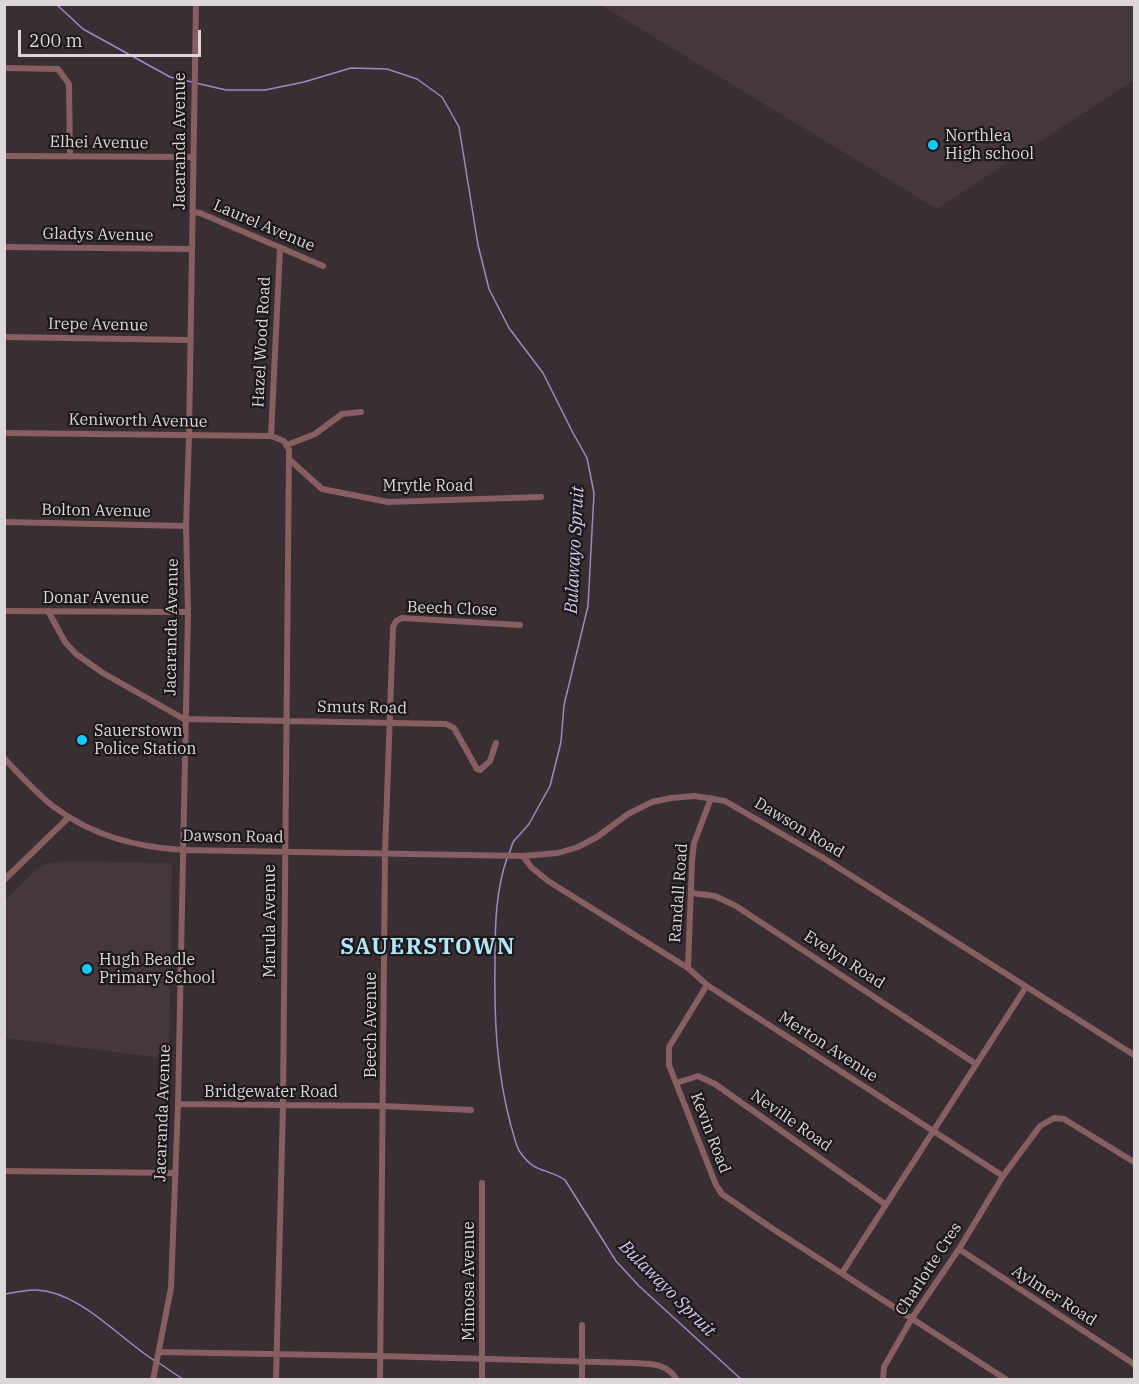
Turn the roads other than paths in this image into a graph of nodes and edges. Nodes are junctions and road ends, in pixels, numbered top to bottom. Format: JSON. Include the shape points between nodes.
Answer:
{"nodes":[{"id":1,"x":196,"y":4,"type":"edge"},
{"id":2,"x":4,"y":68,"type":"edge"},
{"id":3,"x":4,"y":156,"type":"edge"},
{"id":4,"x":70,"y":156,"type":"junction"},
{"id":5,"x":193,"y":157,"type":"junction"},
{"id":6,"x":193,"y":212,"type":"junction"},
{"id":7,"x":4,"y":247,"type":"edge"},
{"id":8,"x":192,"y":249,"type":"junction"},
{"id":9,"x":280,"y":249,"type":"junction"},
{"id":10,"x":323,"y":266,"type":"dead end"},
{"id":11,"x":4,"y":337,"type":"edge"},
{"id":12,"x":190,"y":340,"type":"junction"},
{"id":13,"x":362,"y":412,"type":"dead end"},
{"id":14,"x":4,"y":433,"type":"edge"},
{"id":15,"x":189,"y":436,"type":"junction"},
{"id":16,"x":271,"y":436,"type":"junction"},
{"id":17,"x":287,"y":445,"type":"junction"},
{"id":18,"x":291,"y":461,"type":"junction"},
{"id":19,"x":541,"y":497,"type":"dead end"},
{"id":20,"x":4,"y":522,"type":"edge"},
{"id":21,"x":186,"y":526,"type":"junction"},
{"id":22,"x":4,"y":611,"type":"edge"},
{"id":23,"x":48,"y":611,"type":"junction"},
{"id":24,"x":188,"y":612,"type":"junction"},
{"id":25,"x":520,"y":625,"type":"dead end"},
{"id":26,"x":392,"y":634,"type":"joint"},
{"id":27,"x":184,"y":719,"type":"junction"},
{"id":28,"x":286,"y":721,"type":"junction"},
{"id":29,"x":388,"y":721,"type":"junction"},
{"id":30,"x":496,"y":743,"type":"dead end"},
{"id":31,"x":4,"y":758,"type":"edge"},
{"id":32,"x":711,"y":798,"type":"junction"},
{"id":33,"x":69,"y":817,"type":"junction"},
{"id":34,"x":183,"y":850,"type":"junction"},
{"id":35,"x":284,"y":851,"type":"junction"},
{"id":36,"x":385,"y":854,"type":"junction"},
{"id":37,"x":523,"y":856,"type":"junction"},
{"id":38,"x":4,"y":880,"type":"edge"},
{"id":39,"x":691,"y":893,"type":"junction"},
{"id":40,"x":688,"y":968,"type":"junction"},
{"id":41,"x":707,"y":985,"type":"junction"},
{"id":42,"x":1026,"y":987,"type":"junction"},
{"id":43,"x":1134,"y":1055,"type":"edge"},
{"id":44,"x":976,"y":1064,"type":"junction"},
{"id":45,"x":676,"y":1083,"type":"junction"},
{"id":46,"x":178,"y":1104,"type":"junction"},
{"id":47,"x":283,"y":1105,"type":"junction"},
{"id":48,"x":384,"y":1106,"type":"junction"},
{"id":49,"x":471,"y":1110,"type":"dead end"},
{"id":50,"x":933,"y":1132,"type":"junction"},
{"id":51,"x":1134,"y":1162,"type":"edge"},
{"id":52,"x":4,"y":1171,"type":"edge"},
{"id":53,"x":175,"y":1173,"type":"junction"},
{"id":54,"x":1003,"y":1176,"type":"junction"},
{"id":55,"x":482,"y":1183,"type":"dead end"},
{"id":56,"x":885,"y":1204,"type":"junction"},
{"id":57,"x":959,"y":1249,"type":"junction"},
{"id":58,"x":842,"y":1273,"type":"junction"},
{"id":59,"x":912,"y":1318,"type":"junction"},
{"id":60,"x":582,"y":1325,"type":"dead end"},
{"id":61,"x":158,"y":1354,"type":"junction"},
{"id":62,"x":277,"y":1355,"type":"junction"},
{"id":63,"x":380,"y":1356,"type":"junction"},
{"id":64,"x":482,"y":1359,"type":"junction"},
{"id":65,"x":583,"y":1360,"type":"junction"},
{"id":66,"x":1134,"y":1364,"type":"edge"},
{"id":67,"x":153,"y":1380,"type":"edge"},
{"id":68,"x":276,"y":1380,"type":"edge"},
{"id":69,"x":380,"y":1380,"type":"edge"},
{"id":70,"x":482,"y":1380,"type":"edge"},
{"id":71,"x":582,"y":1380,"type":"edge"},
{"id":72,"x":676,"y":1380,"type":"edge"},
{"id":73,"x":883,"y":1380,"type":"edge"},
{"id":74,"x":1007,"y":1380,"type":"edge"}],
"edges":[{"from":1,"to":5,"type":"street","name":"Jacaranda Avenue"},
{"from":2,"to":4,"type":"street","via":[[58,69],[64,76],[69,84]]},
{"from":3,"to":4,"type":"street","name":"Elhei Avenue"},
{"from":4,"to":5,"type":"street","name":"Elhei Avenue"},
{"from":5,"to":6,"type":"street","name":"Jacaranda Avenue"},
{"from":6,"to":8,"type":"street","name":"Jacaranda Avenue"},
{"from":6,"to":9,"type":"street","name":"Laurel Avenue"},
{"from":7,"to":8,"type":"street","name":"Gladys Avenue"},
{"from":8,"to":12,"type":"street","name":"Jacaranda Avenue"},
{"from":9,"to":10,"type":"street","name":"Laurel Avenue"},
{"from":9,"to":16,"type":"street","name":"Hazel Wood Road"},
{"from":11,"to":12,"type":"street","name":"Irepe Avenue"},
{"from":12,"to":15,"type":"street","name":"Jacaranda Avenue"},
{"from":13,"to":17,"type":"street","via":[[342,414],[315,434]]},
{"from":14,"to":15,"type":"street","name":"Keniworth Avenue"},
{"from":15,"to":16,"type":"street","name":"Keniworth Avenue"},
{"from":15,"to":21,"type":"street","name":"Jacaranda Avenue"},
{"from":16,"to":17,"type":"street"},
{"from":17,"to":18,"type":"street","name":"Marula Avenue"},
{"from":18,"to":19,"type":"street","name":"Mrytle Road","via":[[322,489],[388,502]]},
{"from":18,"to":28,"type":"street","name":"Marula Avenue"},
{"from":20,"to":21,"type":"street","name":"Bolton Avenue"},
{"from":21,"to":24,"type":"street","name":"Jacaranda Avenue"},
{"from":22,"to":23,"type":"street","name":"Donar Avenue"},
{"from":23,"to":24,"type":"street","name":"Donar Avenue"},
{"from":23,"to":27,"type":"street","via":[[76,654]]},
{"from":24,"to":27,"type":"street","name":"Jacaranda Avenue"},
{"from":25,"to":26,"type":"street","name":"Beech Close","via":[[402,618],[396,621]]},
{"from":26,"to":29,"type":"street","name":"Beech Avenue"},
{"from":27,"to":28,"type":"street","name":"Smuts Road"},
{"from":27,"to":34,"type":"street","name":"Jacaranda Avenue"},
{"from":28,"to":29,"type":"street","name":"Smuts Road"},
{"from":28,"to":35,"type":"street","name":"Marula Avenue"},
{"from":29,"to":30,"type":"street","name":"Smuts Road","via":[[450,725],[479,770],[490,761]]},
{"from":29,"to":36,"type":"street","name":"Beech Avenue"},
{"from":31,"to":33,"type":"street","name":"Dawson Road"},
{"from":32,"to":37,"type":"street","name":"Dawson Road","via":[[695,796],[652,802],[578,847]]},
{"from":32,"to":39,"type":"street","name":"Randall Road","via":[[694,843]]},
{"from":32,"to":42,"type":"street","name":"Dawson Road","via":[[740,808]]},
{"from":33,"to":34,"type":"street","name":"Dawson Road","via":[[122,842]]},
{"from":33,"to":38,"type":"street"},
{"from":34,"to":35,"type":"street","name":"Dawson Road"},
{"from":34,"to":46,"type":"street","name":"Jacaranda Avenue"},
{"from":35,"to":36,"type":"street","name":"Dawson Road"},
{"from":35,"to":47,"type":"street","name":"Marula Avenue"},
{"from":36,"to":37,"type":"street","name":"Dawson Road"},
{"from":36,"to":48,"type":"street","name":"Beech Avenue"},
{"from":37,"to":40,"type":"street","via":[[548,881]]},
{"from":39,"to":40,"type":"street","name":"Randall Road"},
{"from":39,"to":44,"type":"street","name":"Evelyn Road","via":[[715,896],[736,906]]},
{"from":40,"to":41,"type":"street"},
{"from":41,"to":45,"type":"street","name":"Kevin Road","via":[[669,1047],[669,1065]]},
{"from":41,"to":50,"type":"street","name":"Merton Avenue"},
{"from":42,"to":43,"type":"street","name":"Dawson Road"},
{"from":42,"to":44,"type":"street"},
{"from":44,"to":50,"type":"street"},
{"from":45,"to":56,"type":"street","name":"Neville Road","via":[[698,1076],[715,1084]]},
{"from":45,"to":58,"type":"street","name":"Kevin Road","via":[[712,1179],[722,1194]]},
{"from":46,"to":47,"type":"street","name":"Bridgewater Road"},
{"from":46,"to":53,"type":"street","name":"Jacaranda Avenue"},
{"from":47,"to":48,"type":"street","name":"Bridgewater Road"},
{"from":47,"to":62,"type":"street","name":"Marula Avenue"},
{"from":48,"to":49,"type":"street","name":"Bridgewater Road"},
{"from":48,"to":63,"type":"street","name":"Beech Avenue"},
{"from":50,"to":54,"type":"street"},
{"from":50,"to":56,"type":"street"},
{"from":51,"to":54,"type":"street","name":"Charlotte Cres","via":[[1064,1119],[1054,1118],[1040,1126]]},
{"from":52,"to":53,"type":"street"},
{"from":53,"to":61,"type":"street","name":"Jacaranda Avenue","via":[[171,1287]]},
{"from":54,"to":57,"type":"street","name":"Charlotte Cres"},
{"from":55,"to":64,"type":"street","name":"Mimosa Avenue"},
{"from":56,"to":58,"type":"street"},
{"from":57,"to":59,"type":"street","name":"Charlotte Cres"},
{"from":57,"to":66,"type":"street","name":"Aylmer Road"},
{"from":58,"to":59,"type":"street","name":"Kevin Road"},
{"from":59,"to":73,"type":"street","name":"Charlotte Cres","via":[[884,1366]]},
{"from":59,"to":74,"type":"street","name":"Kevin Road"},
{"from":60,"to":65,"type":"street"},
{"from":61,"to":62,"type":"street"},
{"from":61,"to":67,"type":"street","name":"Jacaranda Avenue"},
{"from":62,"to":63,"type":"street"},
{"from":62,"to":68,"type":"street","name":"Marula Avenue"},
{"from":63,"to":64,"type":"street"},
{"from":63,"to":69,"type":"street","name":"Beech Avenue"},
{"from":64,"to":65,"type":"street"},
{"from":64,"to":70,"type":"street","name":"Mimosa Avenue"},
{"from":65,"to":71,"type":"street"},
{"from":65,"to":72,"type":"street","via":[[663,1366]]}]}
